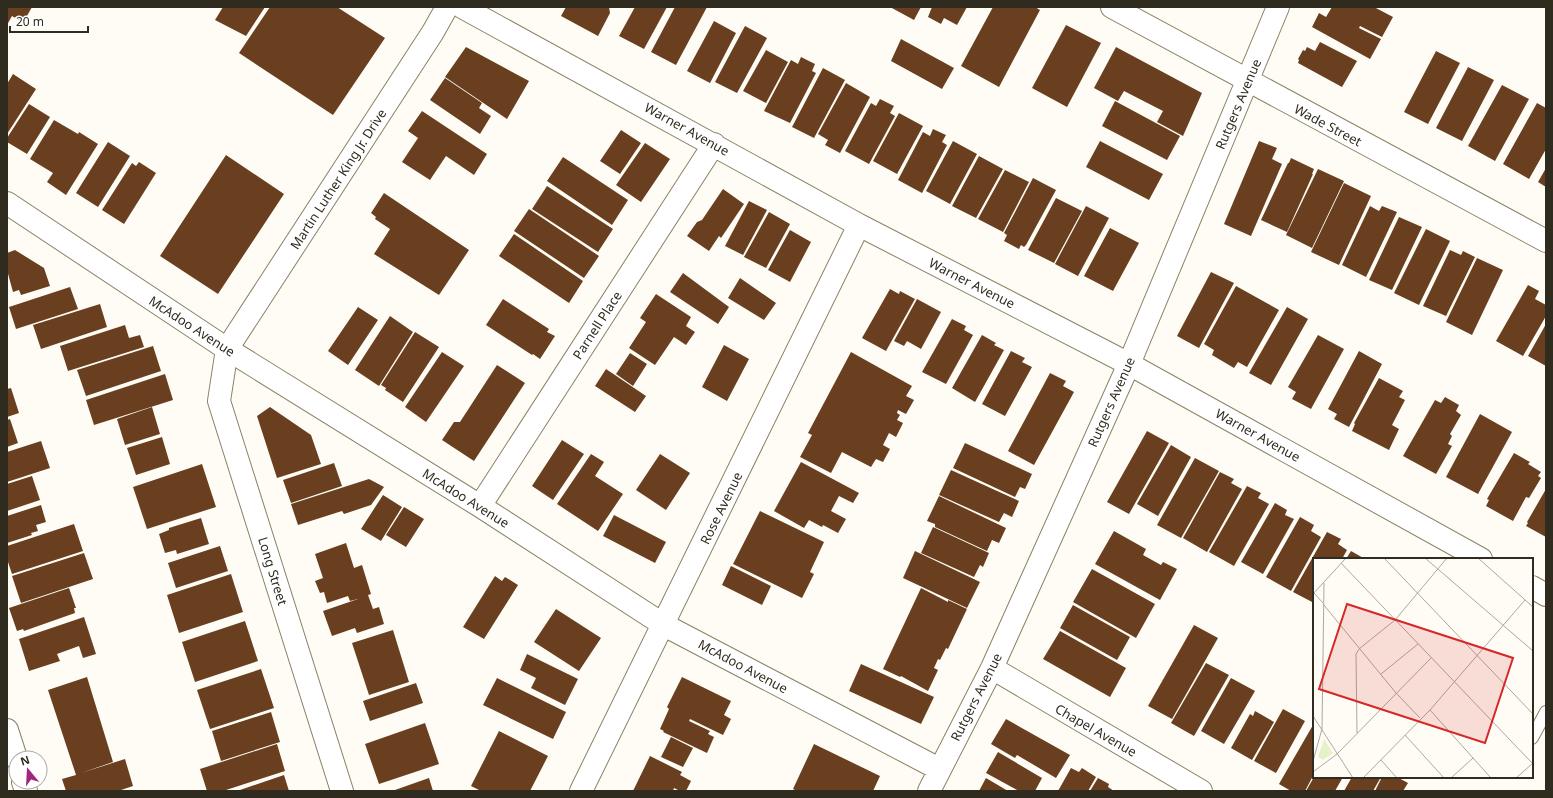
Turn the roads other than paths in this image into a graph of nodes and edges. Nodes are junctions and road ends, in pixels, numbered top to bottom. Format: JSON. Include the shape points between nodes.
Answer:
{"nodes":[{"id":1,"x":447,"y":7,"type":"edge"},
{"id":2,"x":462,"y":7,"type":"edge"},
{"id":3,"x":1112,"y":7,"type":"edge"},
{"id":4,"x":1278,"y":7,"type":"edge"},
{"id":5,"x":1247,"y":81,"type":"junction"},
{"id":6,"x":714,"y":144,"type":"junction"},
{"id":7,"x":7,"y":203,"type":"edge"},
{"id":8,"x":859,"y":225,"type":"junction"},
{"id":9,"x":1546,"y":241,"type":"edge"},
{"id":10,"x":227,"y":349,"type":"junction"},
{"id":11,"x":1129,"y":364,"type":"junction"},
{"id":12,"x":480,"y":506,"type":"junction"},
{"id":13,"x":1479,"y":558,"type":"edge"},
{"id":14,"x":1533,"y":588,"type":"edge"},
{"id":15,"x":1546,"y":595,"type":"edge"},
{"id":16,"x":664,"y":624,"type":"junction"},
{"id":17,"x":992,"y":668,"type":"junction"},
{"id":18,"x":1546,"y":712,"type":"edge"},
{"id":19,"x":7,"y":730,"type":"edge"},
{"id":20,"x":1533,"y":736,"type":"edge"},
{"id":21,"x":13,"y":750,"type":"edge"},
{"id":22,"x":940,"y":769,"type":"junction"},
{"id":23,"x":342,"y":791,"type":"edge"},
{"id":24,"x":581,"y":791,"type":"edge"},
{"id":25,"x":929,"y":791,"type":"edge"},
{"id":26,"x":1201,"y":791,"type":"edge"}],
"edges":[{"from":1,"to":10,"type":"street","name":"Martin Luther King Jr. Drive"},
{"from":2,"to":6,"type":"street","name":"Warner Avenue"},
{"from":3,"to":5,"type":"street","name":"Wade Street"},
{"from":4,"to":5,"type":"street","name":"Rutgers Avenue"},
{"from":5,"to":9,"type":"street","name":"Wade Street"},
{"from":5,"to":11,"type":"street","name":"Rutgers Avenue"},
{"from":6,"to":8,"type":"street","name":"Warner Avenue"},
{"from":6,"to":12,"type":"street","name":"Parnell Place"},
{"from":7,"to":10,"type":"street","name":"McAdoo Avenue"},
{"from":8,"to":11,"type":"street","name":"Warner Avenue"},
{"from":8,"to":16,"type":"street","name":"Rose Avenue"},
{"from":10,"to":12,"type":"street","name":"McAdoo Avenue"},
{"from":10,"to":23,"type":"street","name":"Long Street","via":[[219,401]]},
{"from":11,"to":13,"type":"street","name":"Warner Avenue"},
{"from":11,"to":17,"type":"street","name":"Rutgers Avenue"},
{"from":12,"to":16,"type":"street","name":"McAdoo Avenue"},
{"from":14,"to":15,"type":"street"},
{"from":16,"to":22,"type":"street","name":"McAdoo Avenue"},
{"from":16,"to":24,"type":"street","name":"Rose Avenue"},
{"from":17,"to":22,"type":"street","name":"Rutgers Avenue"},
{"from":17,"to":26,"type":"street","name":"Chapel Avenue"},
{"from":18,"to":20,"type":"lane"},
{"from":19,"to":21,"type":"street"},
{"from":22,"to":25,"type":"street","name":"Rutgers Avenue"}]}
